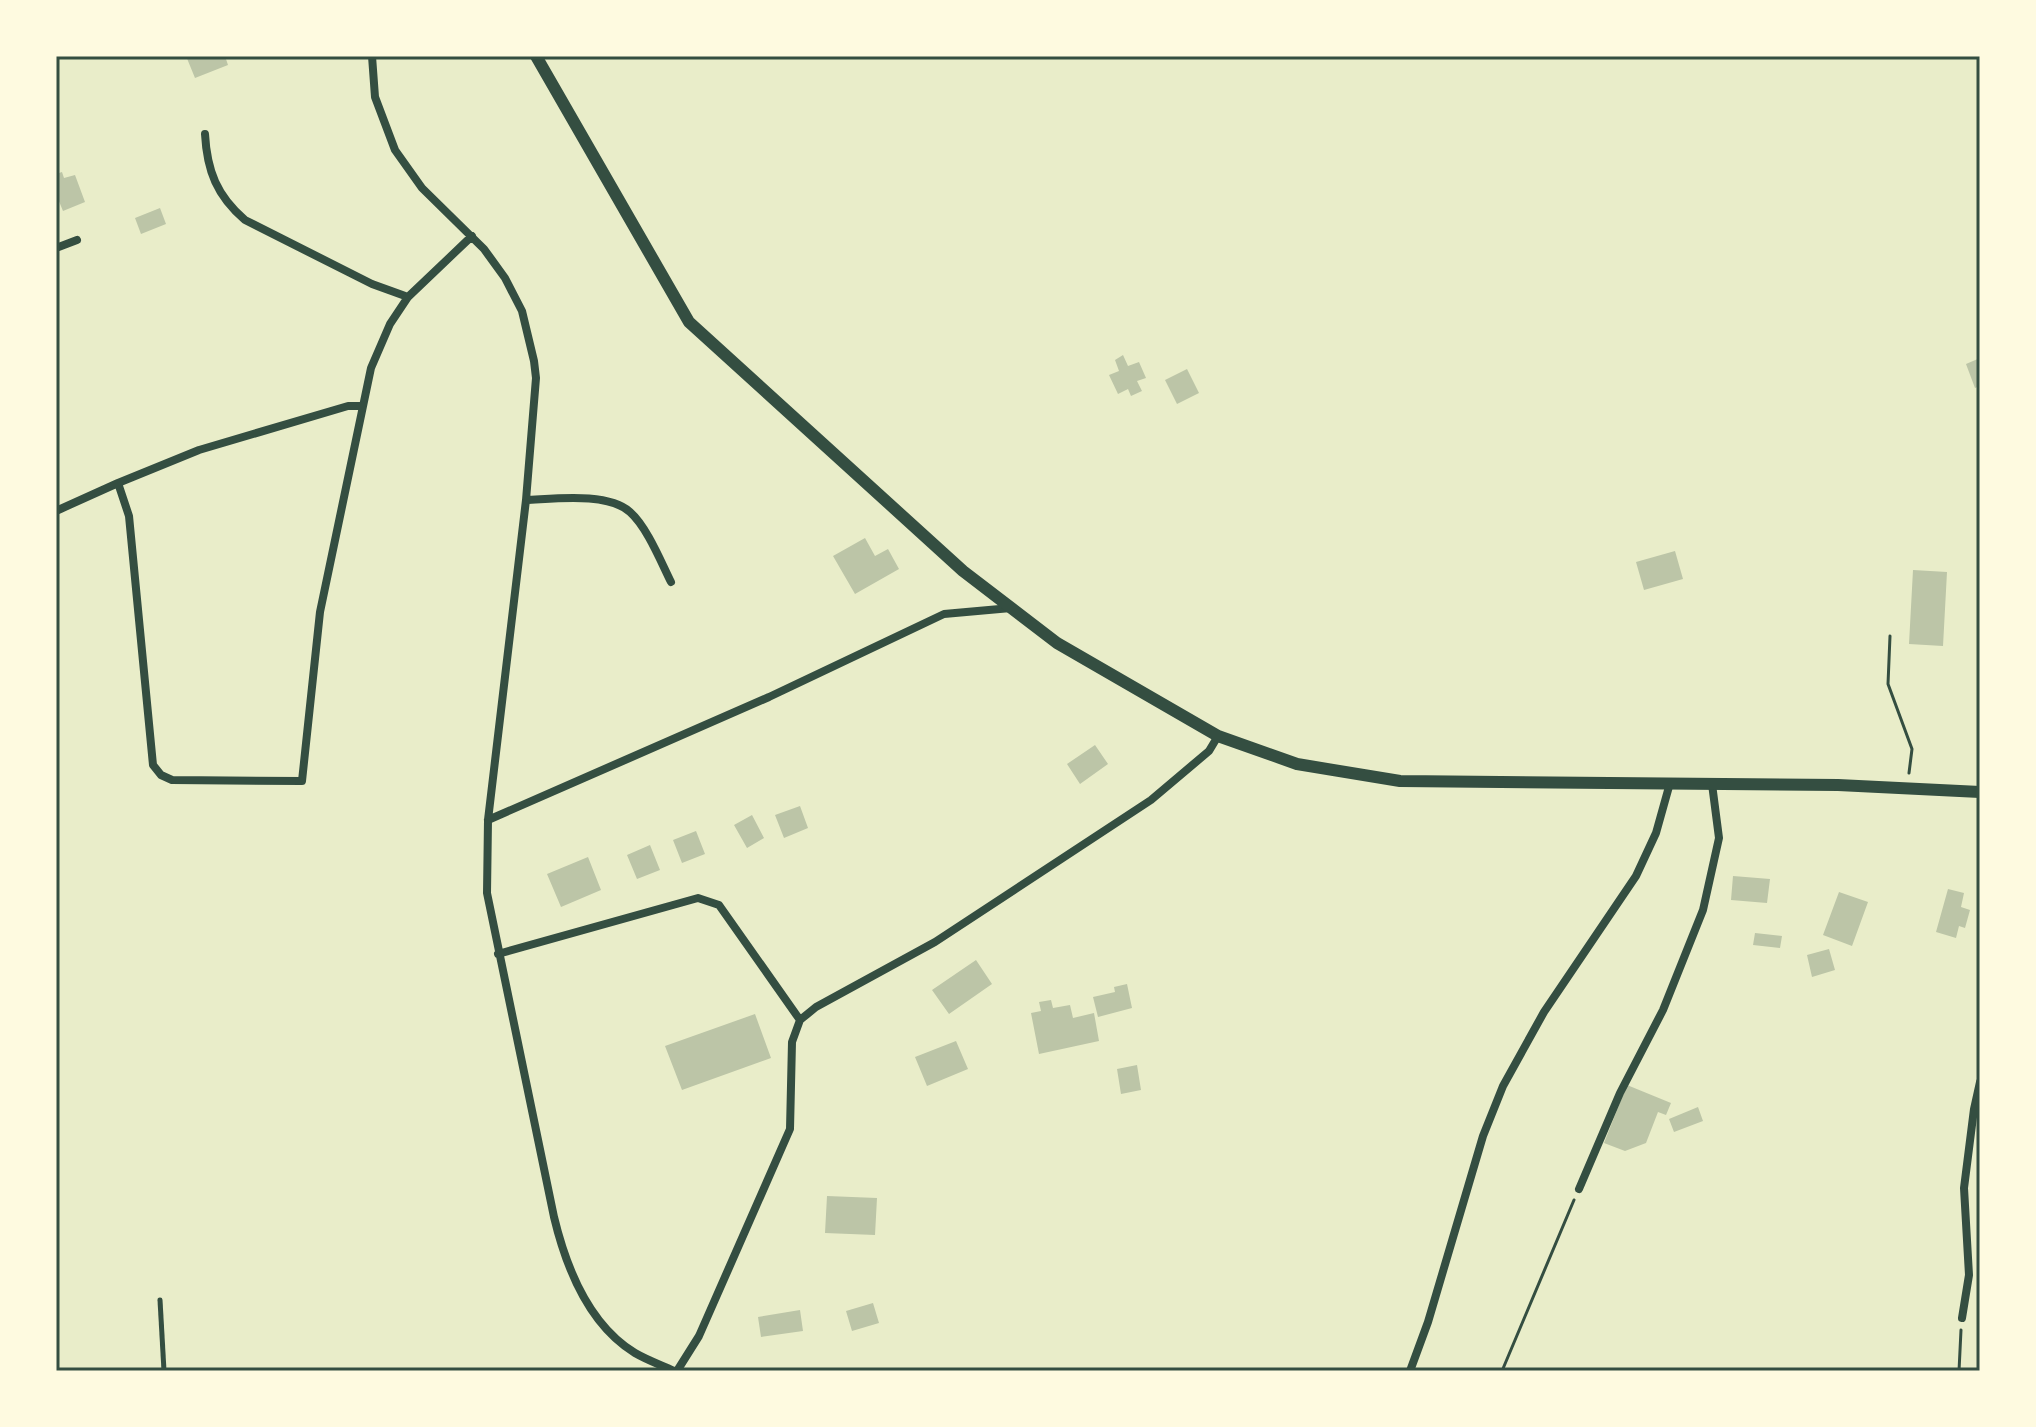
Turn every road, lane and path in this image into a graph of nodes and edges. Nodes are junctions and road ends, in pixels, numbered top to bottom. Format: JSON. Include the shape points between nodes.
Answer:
{"nodes":[{"id":1,"x":372,"y":56,"type":"edge"},
{"id":2,"x":536,"y":56,"type":"edge"},
{"id":3,"x":205,"y":134,"type":"dead end"},
{"id":4,"x":472,"y":236,"type":"junction"},
{"id":5,"x":77,"y":240,"type":"dead end"},
{"id":6,"x":56,"y":248,"type":"edge"},
{"id":7,"x":408,"y":297,"type":"junction"},
{"id":8,"x":362,"y":406,"type":"junction"},
{"id":9,"x":118,"y":483,"type":"junction"},
{"id":10,"x":526,"y":500,"type":"junction"},
{"id":11,"x":56,"y":511,"type":"edge"},
{"id":12,"x":671,"y":582,"type":"dead end"},
{"id":13,"x":1012,"y":608,"type":"junction"},
{"id":14,"x":1890,"y":636,"type":"dead end"},
{"id":15,"x":1218,"y":736,"type":"junction"},
{"id":16,"x":1670,"y":783,"type":"junction"},
{"id":17,"x":1712,"y":784,"type":"junction"},
{"id":18,"x":1907,"y":789,"type":"junction"},
{"id":19,"x":1980,"y":792,"type":"edge"},
{"id":20,"x":488,"y":820,"type":"junction"},
{"id":21,"x":498,"y":954,"type":"junction"},
{"id":22,"x":800,"y":1020,"type":"junction"},
{"id":23,"x":1980,"y":1082,"type":"edge"},
{"id":24,"x":1579,"y":1189,"type":"joint"},
{"id":25,"x":160,"y":1300,"type":"dead end"},
{"id":26,"x":1962,"y":1318,"type":"joint"},
{"id":27,"x":164,"y":1371,"type":"edge"},
{"id":28,"x":676,"y":1371,"type":"edge"},
{"id":29,"x":1410,"y":1371,"type":"edge"},
{"id":30,"x":1502,"y":1371,"type":"edge"},
{"id":31,"x":1959,"y":1371,"type":"edge"}],
"edges":[{"from":1,"to":4,"type":"street","via":[[375,97],[395,150],[422,188]]},
{"from":2,"to":13,"type":"street","via":[[689,322],[963,571]]},
{"from":3,"to":7,"type":"street","via":[[216,189],[245,220]]},
{"from":4,"to":7,"type":"street"},
{"from":4,"to":10,"type":"street","via":[[505,278],[532,344],[536,378]]},
{"from":5,"to":6,"type":"street"},
{"from":7,"to":8,"type":"street","via":[[383,339]]},
{"from":8,"to":9,"type":"street","via":[[199,450]]},
{"from":8,"to":9,"type":"street","via":[[320,612],[302,781],[172,780],[153,765],[129,516]]},
{"from":9,"to":11,"type":"street"},
{"from":10,"to":12,"type":"street","via":[[621,505],[636,518]]},
{"from":10,"to":20,"type":"street"},
{"from":13,"to":15,"type":"street","via":[[1057,643]]},
{"from":13,"to":20,"type":"street","via":[[944,614]]},
{"from":14,"to":18,"type":"path","via":[[1888,684],[1912,749]]},
{"from":15,"to":16,"type":"street","via":[[1297,764],[1400,781]]},
{"from":15,"to":22,"type":"street","via":[[1209,751],[1151,800],[935,942]]},
{"from":16,"to":17,"type":"street"},
{"from":16,"to":29,"type":"street","via":[[1656,833],[1636,876],[1529,1036],[1503,1086]]},
{"from":17,"to":18,"type":"street"},
{"from":17,"to":24,"type":"street","via":[[1719,838],[1703,910],[1663,1010]]},
{"from":18,"to":19,"type":"street"},
{"from":20,"to":21,"type":"street","via":[[487,893]]},
{"from":21,"to":22,"type":"street","via":[[698,898],[726,913]]},
{"from":21,"to":28,"type":"street","via":[[556,1227],[572,1273],[611,1333],[634,1352]]},
{"from":22,"to":28,"type":"street","via":[[792,1042],[790,1129],[699,1336]]},
{"from":23,"to":26,"type":"street","via":[[1964,1188],[1969,1275]]},
{"from":24,"to":30,"type":"path"},
{"from":25,"to":27,"type":"lane"},
{"from":26,"to":31,"type":"path"}]}
